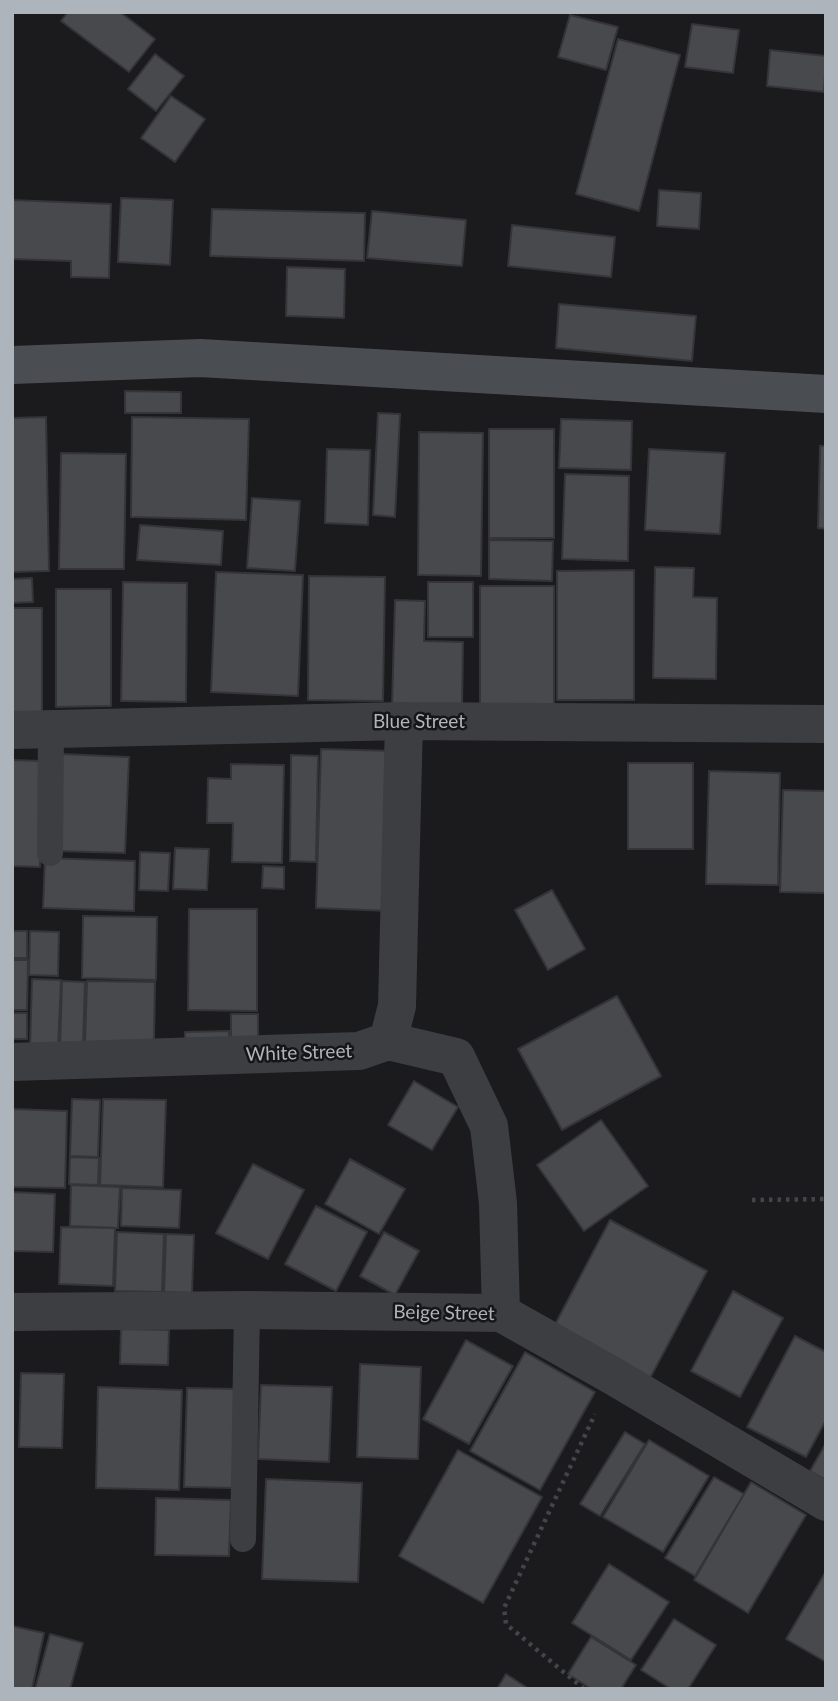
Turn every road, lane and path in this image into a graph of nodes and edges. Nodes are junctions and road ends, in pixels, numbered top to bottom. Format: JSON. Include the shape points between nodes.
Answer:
{"nodes":[{"id":1,"x":12,"y":365,"type":"edge"},
{"id":2,"x":826,"y":394,"type":"edge"},
{"id":3,"x":404,"y":721,"type":"junction"},
{"id":4,"x":826,"y":724,"type":"edge"},
{"id":5,"x":51,"y":729,"type":"junction"},
{"id":6,"x":12,"y":730,"type":"edge"},
{"id":7,"x":50,"y":853,"type":"dead end"},
{"id":8,"x":388,"y":1041,"type":"junction"},
{"id":9,"x":12,"y":1062,"type":"edge"},
{"id":10,"x":826,"y":1199,"type":"edge"},
{"id":11,"x":752,"y":1200,"type":"dead end"},
{"id":12,"x":247,"y":1310,"type":"junction"},
{"id":13,"x":12,"y":1312,"type":"edge"},
{"id":14,"x":501,"y":1312,"type":"junction"},
{"id":15,"x":613,"y":1376,"type":"junction"},
{"id":16,"x":826,"y":1502,"type":"edge"},
{"id":17,"x":243,"y":1539,"type":"dead end"},
{"id":18,"x":584,"y":1689,"type":"edge"}],
"edges":[{"from":1,"to":2,"type":"street","via":[[200,358]]},
{"from":3,"to":4,"type":"street","name":"Blue Street"},
{"from":3,"to":5,"type":"street","name":"Blue Street"},
{"from":3,"to":8,"type":"street","via":[[397,1006]]},
{"from":5,"to":6,"type":"street","name":"Blue Street"},
{"from":5,"to":7,"type":"lane"},
{"from":8,"to":9,"type":"street","name":"White Street","via":[[359,1051]]},
{"from":8,"to":14,"type":"street","via":[[456,1057],[489,1126],[498,1203]]},
{"from":10,"to":11,"type":"path"},
{"from":12,"to":13,"type":"street","name":"Beige Street"},
{"from":12,"to":14,"type":"street","name":"Beige Street"},
{"from":12,"to":17,"type":"lane"},
{"from":14,"to":15,"type":"street","name":"Beige Street"},
{"from":15,"to":16,"type":"street","name":"Beige Street"},
{"from":15,"to":18,"type":"path","via":[[504,1608],[506,1624]]}]}
